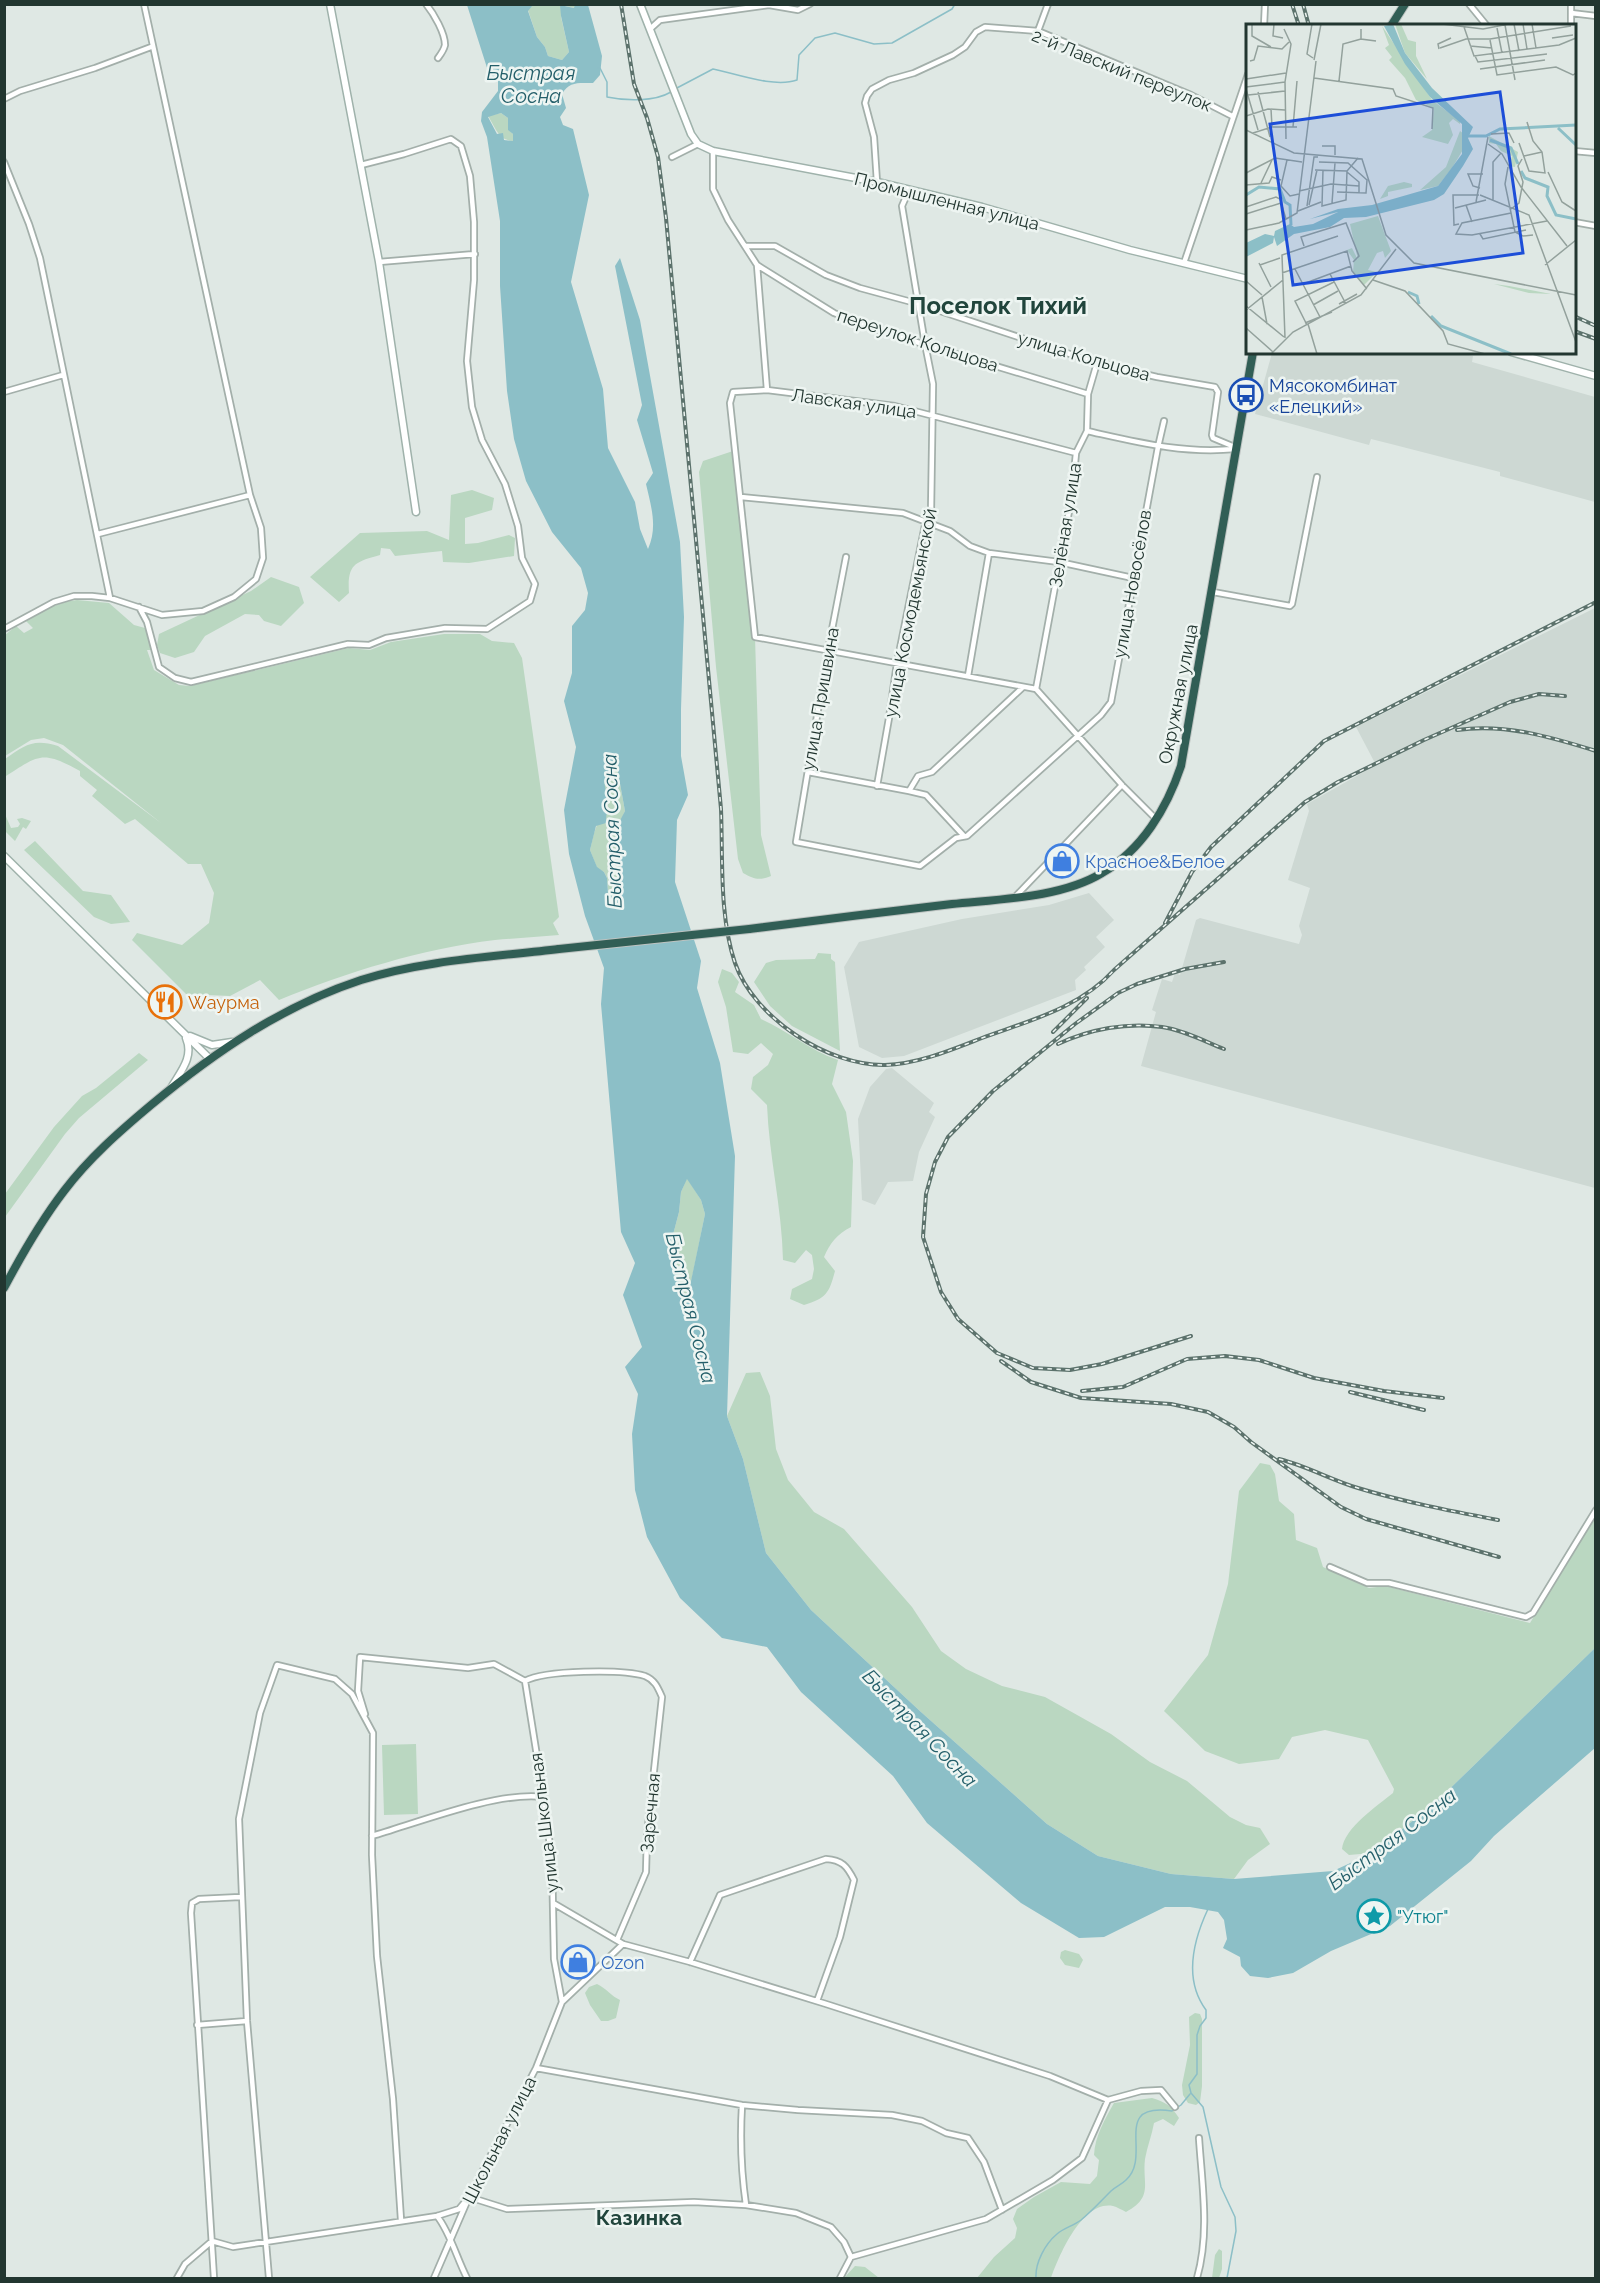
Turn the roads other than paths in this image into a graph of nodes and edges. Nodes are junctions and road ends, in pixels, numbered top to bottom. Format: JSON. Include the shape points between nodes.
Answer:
{"nodes":[{"id":1,"x":144,"y":4,"type":"edge"},
{"id":2,"x":330,"y":4,"type":"edge"},
{"id":3,"x":426,"y":4,"type":"edge"},
{"id":4,"x":640,"y":4,"type":"edge"},
{"id":5,"x":810,"y":4,"type":"edge"},
{"id":6,"x":1048,"y":4,"type":"edge"},
{"id":7,"x":1265,"y":4,"type":"edge"},
{"id":8,"x":1404,"y":4,"type":"edge"},
{"id":9,"x":1469,"y":4,"type":"edge"},
{"id":10,"x":1570,"y":4,"type":"edge"},
{"id":11,"x":1571,"y":13,"type":"junction"},
{"id":12,"x":1596,"y":15,"type":"edge"},
{"id":13,"x":1264,"y":24,"type":"edge"},
{"id":14,"x":1392,"y":24,"type":"edge"},
{"id":15,"x":1485,"y":24,"type":"edge"},
{"id":16,"x":1571,"y":24,"type":"edge"},
{"id":17,"x":650,"y":29,"type":"junction"},
{"id":18,"x":1038,"y":31,"type":"junction"},
{"id":19,"x":152,"y":47,"type":"junction"},
{"id":20,"x":438,"y":58,"type":"dead end"},
{"id":21,"x":1246,"y":79,"type":"edge"},
{"id":22,"x":4,"y":99,"type":"edge"},
{"id":23,"x":1232,"y":116,"type":"junction"},
{"id":24,"x":698,"y":144,"type":"junction"},
{"id":25,"x":713,"y":151,"type":"junction"},
{"id":26,"x":1576,"y":151,"type":"edge"},
{"id":27,"x":1596,"y":153,"type":"edge"},
{"id":28,"x":672,"y":157,"type":"dead end"},
{"id":29,"x":4,"y":162,"type":"edge"},
{"id":30,"x":361,"y":165,"type":"junction"},
{"id":31,"x":877,"y":182,"type":"junction"},
{"id":32,"x":909,"y":190,"type":"junction"},
{"id":33,"x":1576,"y":222,"type":"edge"},
{"id":34,"x":1596,"y":226,"type":"edge"},
{"id":35,"x":746,"y":246,"type":"junction"},
{"id":36,"x":475,"y":254,"type":"junction"},
{"id":37,"x":379,"y":262,"type":"junction"},
{"id":38,"x":1184,"y":263,"type":"junction"},
{"id":39,"x":757,"y":265,"type":"junction"},
{"id":40,"x":1246,"y":278,"type":"edge"},
{"id":41,"x":919,"y":304,"type":"junction"},
{"id":42,"x":925,"y":344,"type":"junction"},
{"id":43,"x":1254,"y":354,"type":"edge"},
{"id":44,"x":1518,"y":354,"type":"edge"},
{"id":45,"x":1098,"y":363,"type":"junction"},
{"id":46,"x":63,"y":375,"type":"junction"},
{"id":47,"x":1596,"y":376,"type":"edge"},
{"id":48,"x":767,"y":390,"type":"junction"},
{"id":49,"x":4,"y":392,"type":"edge"},
{"id":50,"x":1088,"y":394,"type":"junction"},
{"id":51,"x":934,"y":415,"type":"junction"},
{"id":52,"x":1164,"y":421,"type":"dead end"},
{"id":53,"x":1087,"y":431,"type":"junction"},
{"id":54,"x":1158,"y":447,"type":"junction"},
{"id":55,"x":1237,"y":448,"type":"junction"},
{"id":56,"x":1076,"y":453,"type":"junction"},
{"id":57,"x":1317,"y":477,"type":"dead end"},
{"id":58,"x":250,"y":495,"type":"junction"},
{"id":59,"x":741,"y":497,"type":"junction"},
{"id":60,"x":416,"y":512,"type":"dead end"},
{"id":61,"x":926,"y":520,"type":"junction"},
{"id":62,"x":98,"y":534,"type":"junction"},
{"id":63,"x":989,"y":553,"type":"junction"},
{"id":64,"x":846,"y":557,"type":"dead end"},
{"id":65,"x":1059,"y":562,"type":"junction"},
{"id":66,"x":1133,"y":578,"type":"junction"},
{"id":67,"x":1213,"y":592,"type":"junction"},
{"id":68,"x":110,"y":598,"type":"junction"},
{"id":69,"x":139,"y":607,"type":"junction"},
{"id":70,"x":4,"y":629,"type":"edge"},
{"id":71,"x":828,"y":650,"type":"junction"},
{"id":72,"x":897,"y":663,"type":"junction"},
{"id":73,"x":968,"y":676,"type":"junction"},
{"id":74,"x":1022,"y":688,"type":"junction"},
{"id":75,"x":1036,"y":689,"type":"junction"},
{"id":76,"x":1078,"y":734,"type":"junction"},
{"id":77,"x":808,"y":772,"type":"junction"},
{"id":78,"x":1122,"y":785,"type":"junction"},
{"id":79,"x":876,"y":786,"type":"junction"},
{"id":80,"x":909,"y":791,"type":"junction"},
{"id":81,"x":1156,"y":819,"type":"junction"},
{"id":82,"x":964,"y":836,"type":"junction"},
{"id":83,"x":796,"y":842,"type":"joint"},
{"id":84,"x":4,"y":856,"type":"edge"},
{"id":85,"x":1015,"y":897,"type":"junction"},
{"id":86,"x":185,"y":1034,"type":"junction"},
{"id":87,"x":232,"y":1042,"type":"junction"},
{"id":88,"x":209,"y":1058,"type":"junction"},
{"id":89,"x":169,"y":1090,"type":"junction"},
{"id":90,"x":4,"y":1288,"type":"edge"},
{"id":91,"x":1596,"y":1509,"type":"edge"},
{"id":92,"x":1330,"y":1567,"type":"dead end"},
{"id":93,"x":525,"y":1681,"type":"junction"},
{"id":94,"x":368,"y":1724,"type":"junction"},
{"id":95,"x":543,"y":1797,"type":"junction"},
{"id":96,"x":372,"y":1836,"type":"junction"},
{"id":97,"x":240,"y":1897,"type":"junction"},
{"id":98,"x":553,"y":1903,"type":"junction"},
{"id":99,"x":617,"y":1940,"type":"junction"},
{"id":100,"x":623,"y":1944,"type":"junction"},
{"id":101,"x":690,"y":1962,"type":"junction"},
{"id":102,"x":817,"y":2001,"type":"junction"},
{"id":103,"x":562,"y":2002,"type":"junction"},
{"id":104,"x":247,"y":2021,"type":"junction"},
{"id":105,"x":197,"y":2025,"type":"junction"},
{"id":106,"x":536,"y":2068,"type":"junction"},
{"id":107,"x":1108,"y":2100,"type":"junction"},
{"id":108,"x":742,"y":2105,"type":"junction"},
{"id":109,"x":1175,"y":2107,"type":"dead end"},
{"id":110,"x":1199,"y":2138,"type":"dead end"},
{"id":111,"x":469,"y":2197,"type":"junction"},
{"id":112,"x":746,"y":2205,"type":"junction"},
{"id":113,"x":1002,"y":2210,"type":"junction"},
{"id":114,"x":437,"y":2216,"type":"junction"},
{"id":115,"x":401,"y":2220,"type":"junction"},
{"id":116,"x":212,"y":2241,"type":"junction"},
{"id":117,"x":450,"y":2242,"type":"junction"},
{"id":118,"x":266,"y":2243,"type":"junction"},
{"id":119,"x":851,"y":2257,"type":"junction"},
{"id":120,"x":177,"y":2278,"type":"edge"},
{"id":121,"x":214,"y":2278,"type":"edge"},
{"id":122,"x":269,"y":2278,"type":"edge"},
{"id":123,"x":434,"y":2278,"type":"edge"},
{"id":124,"x":467,"y":2278,"type":"edge"},
{"id":125,"x":840,"y":2278,"type":"edge"},
{"id":126,"x":1197,"y":2278,"type":"edge"}],
"edges":[{"from":1,"to":19,"type":"street"},
{"from":2,"to":30,"type":"street"},
{"from":3,"to":20,"type":"street","via":[[445,42]]},
{"from":4,"to":17,"type":"street"},
{"from":5,"to":17,"type":"street","via":[[798,10],[769,5],[660,20]]},
{"from":6,"to":18,"type":"street"},
{"from":7,"to":13,"type":"street"},
{"from":8,"to":14,"type":"highway"},
{"from":9,"to":15,"type":"street"},
{"from":10,"to":11,"type":"street"},
{"from":11,"to":12,"type":"street"},
{"from":11,"to":16,"type":"street"},
{"from":17,"to":24,"type":"street"},
{"from":18,"to":23,"type":"street","name":"2-й Лавский переулок"},
{"from":18,"to":31,"type":"street","name":"2-й Лавский переулок","via":[[985,27],[953,55],[872,89],[865,103],[874,137]]},
{"from":19,"to":22,"type":"street"},
{"from":19,"to":58,"type":"street"},
{"from":21,"to":23,"type":"street"},
{"from":23,"to":38,"type":"street"},
{"from":24,"to":25,"type":"street","name":"Промышленная улица"},
{"from":24,"to":28,"type":"street"},
{"from":25,"to":31,"type":"street","name":"Промышленная улица"},
{"from":25,"to":35,"type":"street","via":[[713,189]]},
{"from":26,"to":27,"type":"street"},
{"from":29,"to":46,"type":"street","via":[[40,258]]},
{"from":30,"to":36,"type":"street","via":[[451,139],[461,146],[470,176]]},
{"from":30,"to":37,"type":"street"},
{"from":31,"to":32,"type":"street","name":"Промышленная улица"},
{"from":32,"to":38,"type":"street","name":"Промышленная улица"},
{"from":32,"to":41,"type":"street","name":"улица Космодемьянской","via":[[902,206]]},
{"from":33,"to":34,"type":"street"},
{"from":35,"to":39,"type":"street"},
{"from":35,"to":41,"type":"street","name":"улица Кольцова","via":[[775,246],[826,275]]},
{"from":36,"to":37,"type":"street"},
{"from":36,"to":69,"type":"street","via":[[467,361],[472,407],[482,440],[505,484],[518,526],[522,558],[535,584],[530,601],[487,629],[445,628],[386,638],[369,645],[348,644],[191,682],[175,678],[159,667]]},
{"from":37,"to":60,"type":"street"},
{"from":38,"to":40,"type":"street","name":"Промышленная улица"},
{"from":39,"to":42,"type":"street","name":"переулок Кольцова","via":[[834,313]]},
{"from":39,"to":48,"type":"street"},
{"from":41,"to":42,"type":"street","name":"улица Космодемьянской"},
{"from":41,"to":45,"type":"street","name":"улица Кольцова"},
{"from":42,"to":50,"type":"street","name":"переулок Кольцова"},
{"from":42,"to":51,"type":"street","name":"улица Космодемьянской"},
{"from":43,"to":55,"type":"highway","name":"Окружная улица"},
{"from":44,"to":47,"type":"street"},
{"from":45,"to":50,"type":"street","name":"Зелёная улица"},
{"from":45,"to":55,"type":"street","name":"улица Кольцова","via":[[1215,387],[1218,392],[1213,438]]},
{"from":46,"to":49,"type":"street"},
{"from":46,"to":62,"type":"street"},
{"from":48,"to":51,"type":"street","name":"Лавская улица","via":[[896,406]]},
{"from":48,"to":59,"type":"street","name":"Лавская улица","via":[[733,392],[730,403]]},
{"from":50,"to":53,"type":"street","name":"Зелёная улица"},
{"from":51,"to":56,"type":"street","name":"Лавская улица"},
{"from":51,"to":61,"type":"street","name":"улица Космодемьянской","via":[[931,512]]},
{"from":52,"to":54,"type":"street","name":"улица Новосёлов"},
{"from":53,"to":54,"type":"street"},
{"from":53,"to":56,"type":"street","name":"Зелёная улица"},
{"from":54,"to":55,"type":"street","via":[[1199,452]]},
{"from":54,"to":66,"type":"street","name":"улица Новосёлов"},
{"from":55,"to":67,"type":"highway","name":"Окружная улица"},
{"from":56,"to":65,"type":"street","name":"Зелёная улица"},
{"from":57,"to":67,"type":"street","via":[[1292,604]]},
{"from":58,"to":62,"type":"street"},
{"from":58,"to":69,"type":"street","via":[[261,528],[263,558],[256,579],[234,597],[202,611],[162,615]]},
{"from":59,"to":61,"type":"street","via":[[903,513]]},
{"from":59,"to":71,"type":"street","via":[[755,637]]},
{"from":61,"to":63,"type":"street"},
{"from":61,"to":72,"type":"street","name":"улица Космодемьянской"},
{"from":62,"to":68,"type":"street"},
{"from":63,"to":65,"type":"street"},
{"from":63,"to":73,"type":"street"},
{"from":64,"to":71,"type":"street","name":"улица Пришвина"},
{"from":65,"to":66,"type":"street"},
{"from":65,"to":75,"type":"street","name":"Зелёная улица"},
{"from":66,"to":76,"type":"street","name":"улица Новосёлов","via":[[1111,702]]},
{"from":67,"to":81,"type":"highway","name":"Окружная улица","via":[[1181,766],[1167,803]]},
{"from":68,"to":69,"type":"street"},
{"from":68,"to":70,"type":"street","via":[[74,596],[54,602]]},
{"from":71,"to":72,"type":"street"},
{"from":71,"to":77,"type":"street","name":"улица Пришвина"},
{"from":72,"to":73,"type":"street"},
{"from":72,"to":79,"type":"street","name":"улица Космодемьянской"},
{"from":73,"to":74,"type":"street"},
{"from":74,"to":75,"type":"street"},
{"from":74,"to":80,"type":"street","via":[[932,772],[918,776]]},
{"from":75,"to":76,"type":"street"},
{"from":76,"to":78,"type":"street"},
{"from":76,"to":82,"type":"street","name":"улица Новосёлов"},
{"from":77,"to":79,"type":"street"},
{"from":77,"to":83,"type":"street","name":"улица Пришвина"},
{"from":78,"to":81,"type":"street"},
{"from":78,"to":85,"type":"street"},
{"from":79,"to":80,"type":"street"},
{"from":80,"to":82,"type":"street","via":[[926,795]]},
{"from":81,"to":85,"type":"highway","name":"Окружная улица","via":[[1132,850],[1103,873],[1068,888]]},
{"from":82,"to":83,"type":"street","name":"улица Новосёлов","via":[[920,866]]},
{"from":84,"to":86,"type":"street"},
{"from":85,"to":87,"type":"highway","name":"Окружная улица","bridge":true,"via":[[411,967],[319,995]]},
{"from":86,"to":87,"type":"street","via":[[212,1045]]},
{"from":86,"to":88,"type":"street"},
{"from":86,"to":89,"type":"street","via":[[189,1056]]},
{"from":87,"to":88,"type":"highway","name":"Окружная улица"},
{"from":88,"to":89,"type":"highway","name":"Окружная улица"},
{"from":89,"to":90,"type":"highway","name":"Окружная улица","via":[[94,1156],[65,1190],[32,1237]]},
{"from":91,"to":92,"type":"street","via":[[1533,1613],[1526,1617],[1389,1583],[1367,1583]]},
{"from":93,"to":94,"type":"street","via":[[494,1664],[468,1668],[360,1657],[358,1691]]},
{"from":93,"to":95,"type":"street","name":"улица Школьная"},
{"from":93,"to":99,"type":"street","name":"Заречная","via":[[554,1673],[645,1677],[655,1682],[662,1697],[645,1872]]},
{"from":94,"to":96,"type":"street","via":[[373,1733]]},
{"from":94,"to":97,"type":"street","via":[[352,1694],[335,1679],[277,1665],[260,1713],[239,1819]]},
{"from":95,"to":96,"type":"street","via":[[529,1795],[486,1803]]},
{"from":95,"to":98,"type":"street","name":"улица Школьная","via":[[552,1860]]},
{"from":96,"to":115,"type":"street","via":[[377,1956]]},
{"from":97,"to":104,"type":"street"},
{"from":97,"to":105,"type":"street","via":[[199,1899],[192,1903]]},
{"from":98,"to":99,"type":"street"},
{"from":98,"to":103,"type":"street","name":"улица Школьная","via":[[554,1959]]},
{"from":99,"to":100,"type":"street"},
{"from":100,"to":101,"type":"street"},
{"from":100,"to":103,"type":"street"},
{"from":101,"to":102,"type":"street"},
{"from":101,"to":102,"type":"street","via":[[720,1895],[826,1859],[838,1859],[848,1867],[854,1880],[840,1937]]},
{"from":102,"to":107,"type":"street","via":[[1050,2076]]},
{"from":103,"to":106,"type":"street","name":"Школьная улица"},
{"from":104,"to":105,"type":"street"},
{"from":104,"to":118,"type":"street"},
{"from":105,"to":116,"type":"street"},
{"from":106,"to":108,"type":"street"},
{"from":106,"to":111,"type":"street","name":"Школьная улица"},
{"from":107,"to":109,"type":"street","via":[[1161,2090]]},
{"from":107,"to":113,"type":"street","via":[[1082,2158]]},
{"from":108,"to":112,"type":"street","via":[[740,2143]]},
{"from":108,"to":113,"type":"street","via":[[892,2115],[968,2138],[984,2163]]},
{"from":110,"to":126,"type":"street","via":[[1204,2219]]},
{"from":111,"to":112,"type":"street","via":[[507,2209],[694,2202]]},
{"from":111,"to":114,"type":"street","via":[[459,2209]]},
{"from":111,"to":117,"type":"street","name":"Школьная улица"},
{"from":112,"to":119,"type":"street","via":[[796,2213],[831,2227]]},
{"from":113,"to":119,"type":"street","via":[[986,2219]]},
{"from":114,"to":115,"type":"street"},
{"from":114,"to":117,"type":"street"},
{"from":115,"to":118,"type":"street"},
{"from":116,"to":118,"type":"street","via":[[233,2247]]},
{"from":116,"to":120,"type":"street","via":[[185,2264]]},
{"from":116,"to":121,"type":"street"},
{"from":117,"to":123,"type":"street","name":"Школьная улица"},
{"from":117,"to":124,"type":"street"},
{"from":118,"to":122,"type":"street"},
{"from":119,"to":125,"type":"street"}]}
